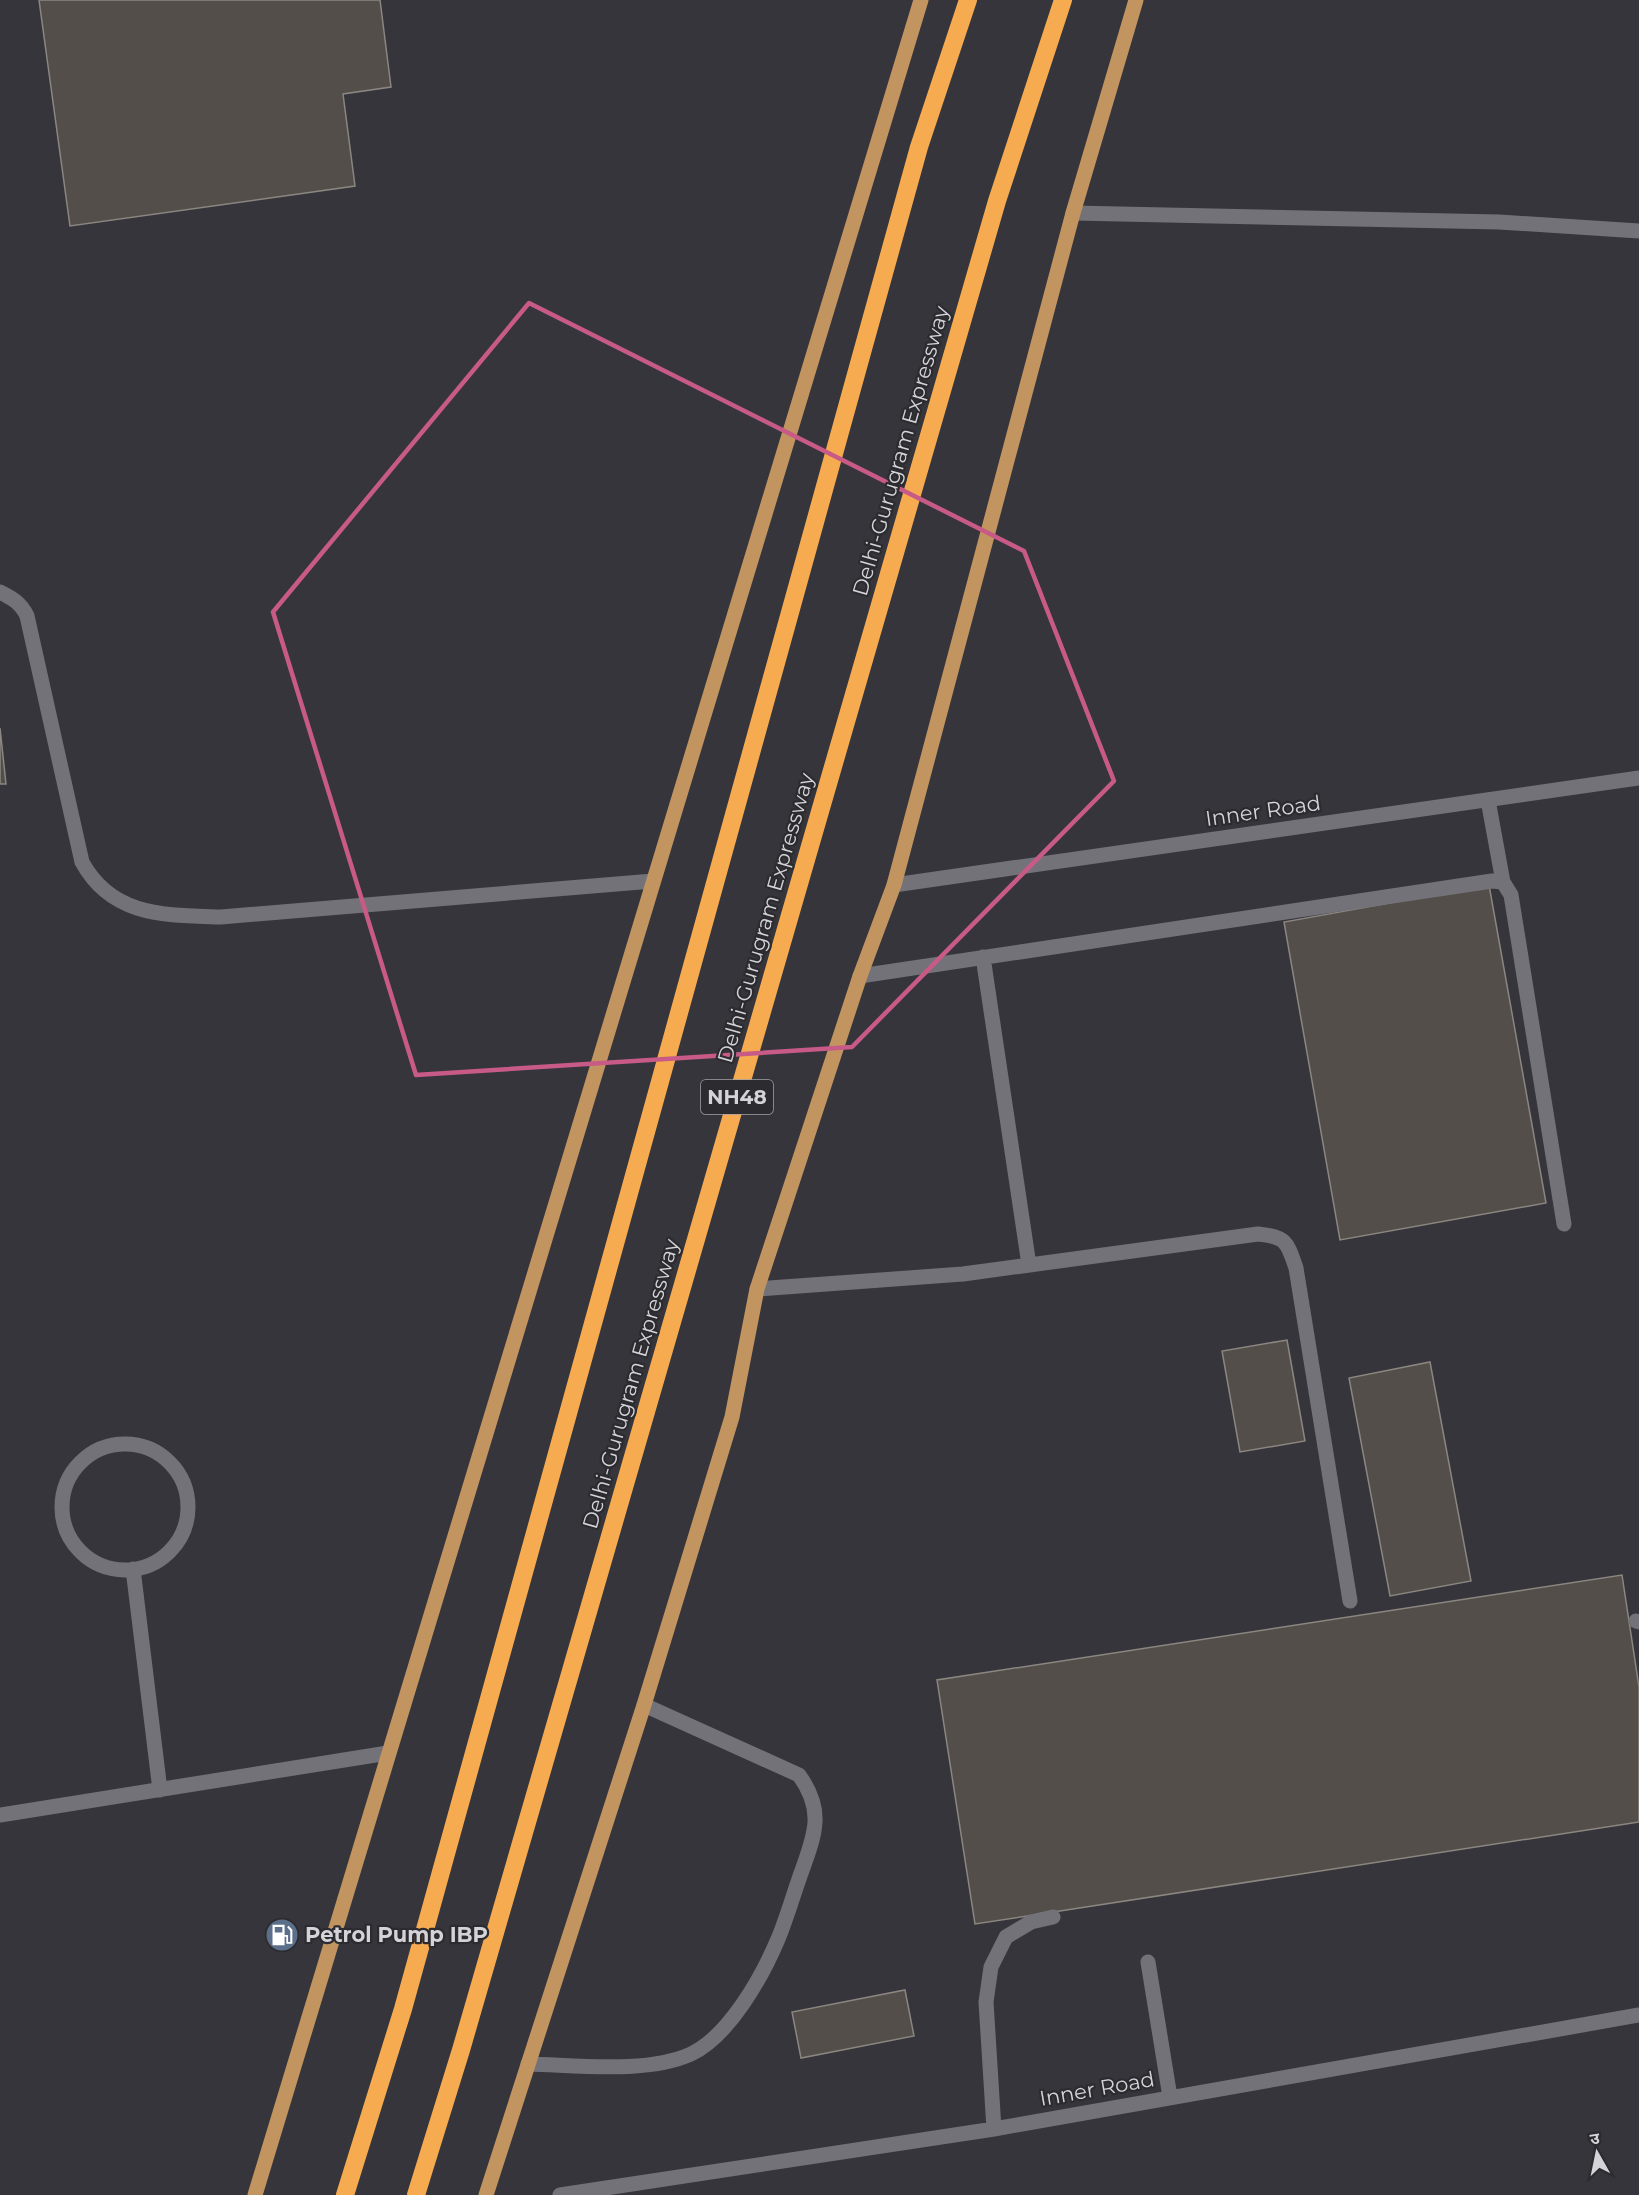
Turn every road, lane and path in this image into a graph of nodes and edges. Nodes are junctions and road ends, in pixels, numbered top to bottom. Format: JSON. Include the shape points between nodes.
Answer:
{"nodes":[{"id":1,"x":921,"y":0,"type":"edge"},
{"id":2,"x":968,"y":0,"type":"edge"},
{"id":3,"x":1063,"y":0,"type":"edge"},
{"id":4,"x":1136,"y":0,"type":"edge"},
{"id":5,"x":1073,"y":213,"type":"junction"},
{"id":6,"x":1639,"y":231,"type":"edge"},
{"id":7,"x":0,"y":592,"type":"edge"},
{"id":8,"x":1639,"y":778,"type":"edge"},
{"id":9,"x":1488,"y":800,"type":"junction"},
{"id":10,"x":654,"y":881,"type":"junction"},
{"id":11,"x":1503,"y":882,"type":"junction"},
{"id":12,"x":894,"y":885,"type":"junction"},
{"id":13,"x":983,"y":957,"type":"junction"},
{"id":14,"x":860,"y":976,"type":"junction"},
{"id":15,"x":1564,"y":1224,"type":"dead end"},
{"id":16,"x":1029,"y":1265,"type":"junction"},
{"id":17,"x":757,"y":1289,"type":"junction"},
{"id":18,"x":133,"y":1569,"type":"junction"},
{"id":19,"x":1350,"y":1601,"type":"dead end"},
{"id":20,"x":644,"y":1705,"type":"junction"},
{"id":21,"x":388,"y":1754,"type":"junction"},
{"id":22,"x":160,"y":1790,"type":"junction"},
{"id":23,"x":0,"y":1815,"type":"edge"},
{"id":24,"x":1053,"y":1917,"type":"dead end"},
{"id":25,"x":1148,"y":1962,"type":"dead end"},
{"id":26,"x":1639,"y":2015,"type":"edge"},
{"id":27,"x":528,"y":2064,"type":"junction"},
{"id":28,"x":1170,"y":2097,"type":"junction"},
{"id":29,"x":994,"y":2129,"type":"junction"},
{"id":30,"x":255,"y":2195,"type":"edge"},
{"id":31,"x":345,"y":2195,"type":"edge"},
{"id":32,"x":416,"y":2195,"type":"edge"},
{"id":33,"x":486,"y":2195,"type":"edge"},
{"id":34,"x":560,"y":2195,"type":"edge"}],
"edges":[{"from":1,"to":10,"type":"main road"},
{"from":2,"to":31,"type":"highway","via":[[919,147],[403,2009]]},
{"from":3,"to":32,"type":"highway","name":"Delhi-Gurugram Expressway","number":"NH48","via":[[997,201],[462,2050]]},
{"from":4,"to":5,"type":"main road"},
{"from":5,"to":6,"type":"street","via":[[1499,222]]},
{"from":5,"to":12,"type":"main road"},
{"from":7,"to":10,"type":"street","via":[[18,603],[27,616],[82,862],[91,879],[125,904],[176,916],[221,917]]},
{"from":8,"to":9,"type":"street","name":"Inner Road"},
{"from":9,"to":11,"type":"street"},
{"from":9,"to":12,"type":"street","name":"Inner Road"},
{"from":10,"to":21,"type":"main road"},
{"from":11,"to":13,"type":"street"},
{"from":11,"to":15,"type":"street","via":[[1511,895]]},
{"from":12,"to":14,"type":"main road"},
{"from":13,"to":14,"type":"street"},
{"from":13,"to":16,"type":"street"},
{"from":14,"to":17,"type":"main road"},
{"from":16,"to":17,"type":"street","via":[[963,1274]]},
{"from":16,"to":19,"type":"street","via":[[1258,1234],[1274,1236],[1287,1244],[1296,1268]]},
{"from":17,"to":20,"type":"main road","via":[[732,1417]]},
{"from":18,"to":18,"type":"street","via":[[91,1561],[75,1546],[65,1527],[62,1505],[66,1484],[76,1466],[113,1444],[133,1443],[169,1460],[181,1477],[187,1496],[188,1515],[182,1534],[170,1551],[154,1563]]},
{"from":18,"to":22,"type":"street"},
{"from":20,"to":27,"type":"main road"},
{"from":20,"to":27,"type":"street","via":[[799,1775],[814,1807],[814,1835],[778,1940],[742,2006],[713,2039],[692,2054],[662,2064]]},
{"from":21,"to":22,"type":"street"},
{"from":21,"to":30,"type":"main road"},
{"from":22,"to":23,"type":"street"},
{"from":24,"to":29,"type":"street","via":[[1031,1922],[1006,1937],[991,1968],[986,2002]]},
{"from":25,"to":28,"type":"street"},
{"from":26,"to":28,"type":"street","name":"Inner Road"},
{"from":27,"to":33,"type":"main road"},
{"from":28,"to":29,"type":"street","name":"Inner Road"},
{"from":29,"to":34,"type":"street","name":"Inner Road"}]}
